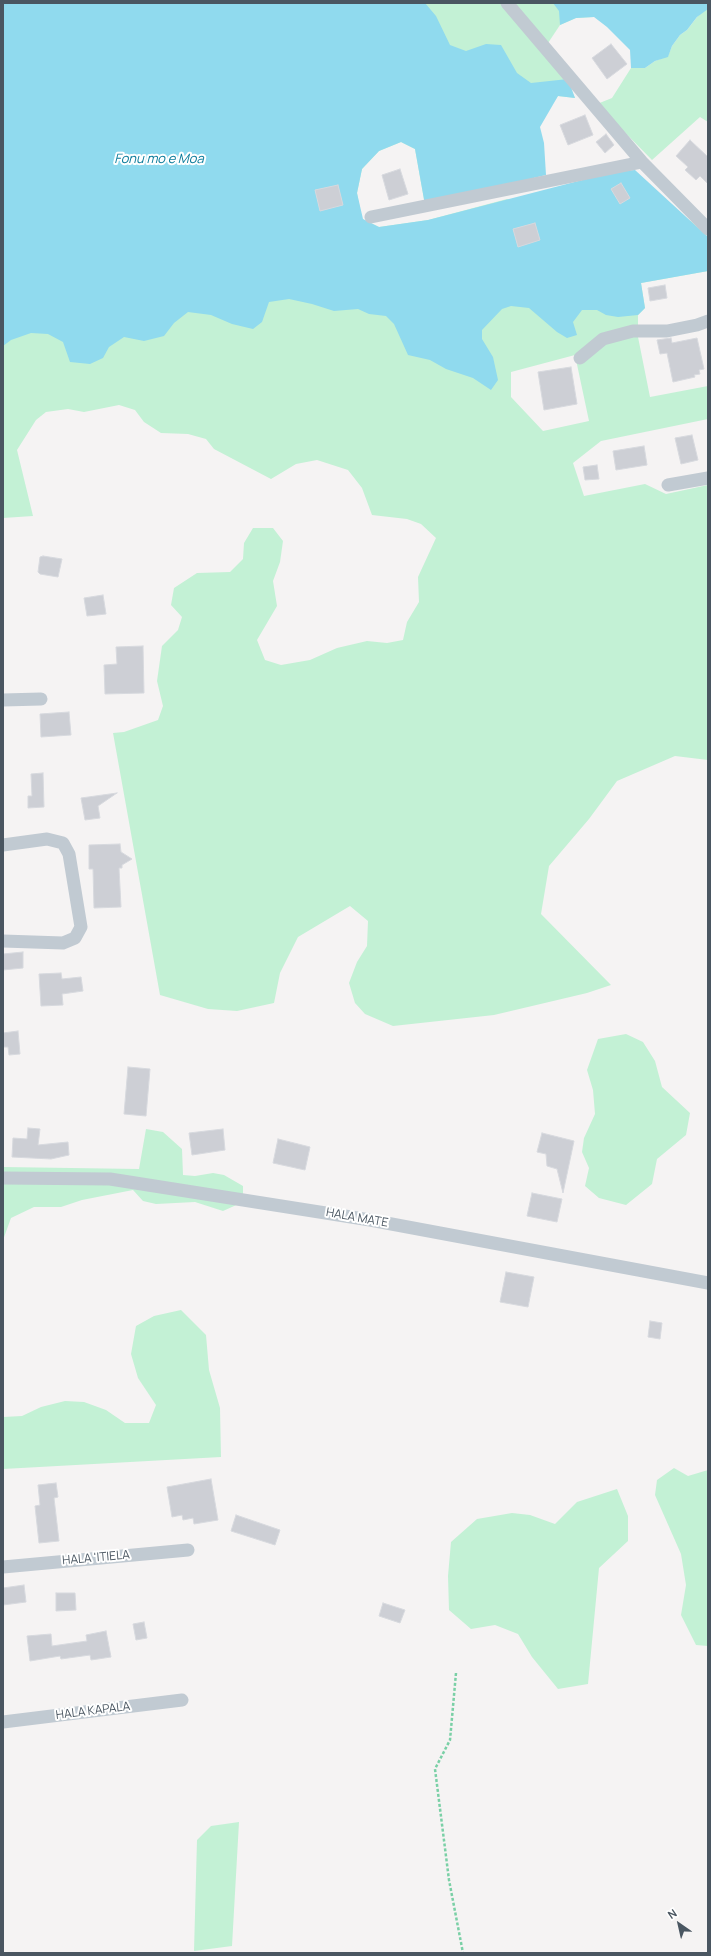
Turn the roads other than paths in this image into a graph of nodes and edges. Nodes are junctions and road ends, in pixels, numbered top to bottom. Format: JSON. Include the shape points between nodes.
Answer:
{"nodes":[{"id":1,"x":507,"y":3,"type":"edge"},
{"id":2,"x":642,"y":162,"type":"junction"},
{"id":3,"x":371,"y":217,"type":"dead end"},
{"id":4,"x":708,"y":229,"type":"edge"},
{"id":5,"x":708,"y":321,"type":"edge"},
{"id":6,"x":580,"y":358,"type":"dead end"},
{"id":7,"x":708,"y":478,"type":"edge"},
{"id":8,"x":668,"y":485,"type":"dead end"},
{"id":9,"x":3,"y":700,"type":"edge"},
{"id":10,"x":41,"y":700,"type":"dead end"},
{"id":11,"x":3,"y":845,"type":"edge"},
{"id":12,"x":3,"y":941,"type":"edge"},
{"id":13,"x":3,"y":1178,"type":"edge"},
{"id":14,"x":708,"y":1283,"type":"edge"},
{"id":15,"x":188,"y":1550,"type":"dead end"},
{"id":16,"x":3,"y":1567,"type":"edge"},
{"id":17,"x":182,"y":1700,"type":"dead end"},
{"id":18,"x":3,"y":1722,"type":"edge"}],
"edges":[{"from":1,"to":2,"type":"street"},
{"from":2,"to":3,"type":"street"},
{"from":2,"to":4,"type":"street"},
{"from":5,"to":6,"type":"street","via":[[667,331],[633,331],[603,340]]},
{"from":7,"to":8,"type":"street"},
{"from":9,"to":10,"type":"street"},
{"from":11,"to":12,"type":"street","via":[[47,839],[63,843],[69,854],[81,927],[75,938],[63,943]]},
{"from":13,"to":14,"type":"street","name":"HALA MATE","via":[[110,1179],[370,1220]]},
{"from":15,"to":16,"type":"street","name":"HALA 'ITIELA"},
{"from":17,"to":18,"type":"street","name":"HALA KAPALA"}]}
